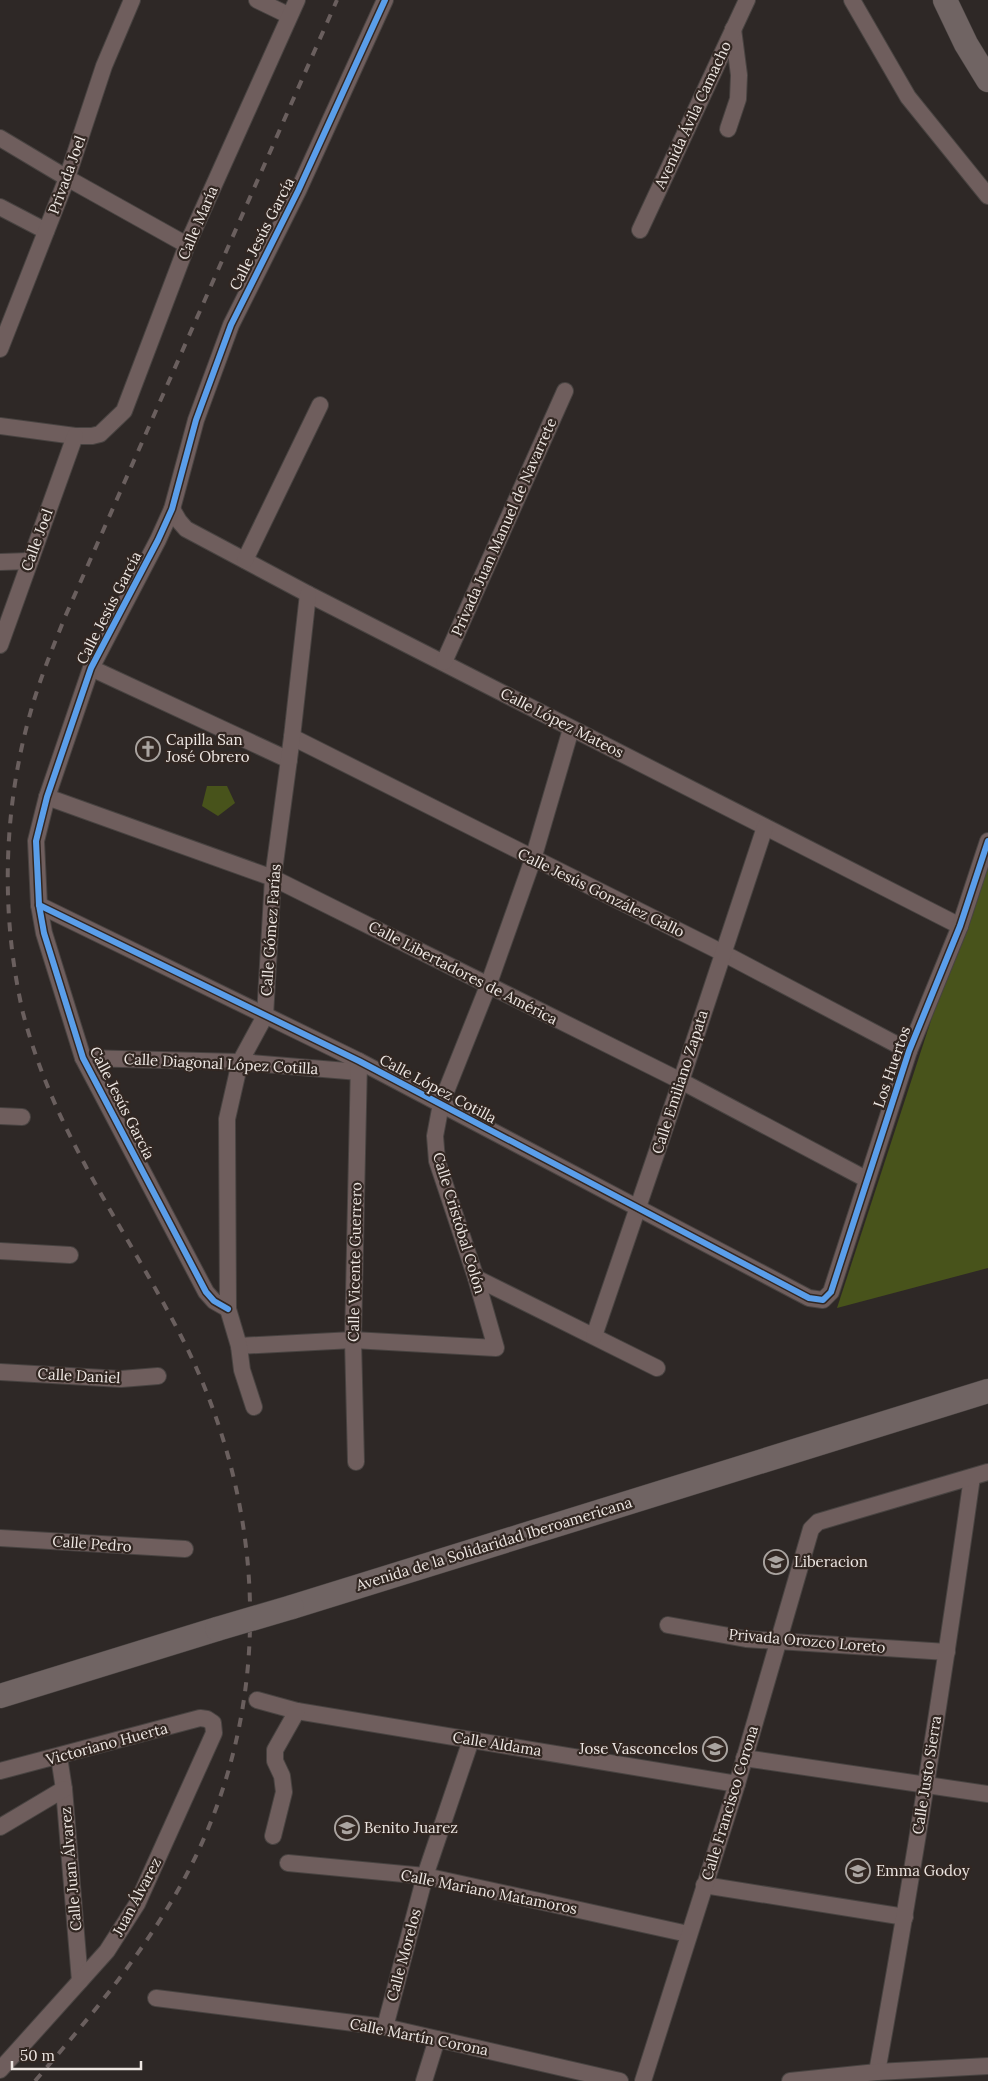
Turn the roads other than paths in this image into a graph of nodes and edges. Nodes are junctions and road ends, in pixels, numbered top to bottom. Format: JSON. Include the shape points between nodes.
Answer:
{"nodes":[{"id":1,"x":132,"y":0,"type":"edge"},
{"id":2,"x":257,"y":0,"type":"edge"},
{"id":3,"x":296,"y":0,"type":"edge"},
{"id":4,"x":385,"y":0,"type":"edge"},
{"id":5,"x":746,"y":0,"type":"edge"},
{"id":6,"x":852,"y":0,"type":"edge"},
{"id":7,"x":945,"y":0,"type":"edge"},
{"id":8,"x":288,"y":15,"type":"junction"},
{"id":9,"x":733,"y":29,"type":"junction"},
{"id":10,"x":988,"y":80,"type":"edge"},
{"id":11,"x":728,"y":129,"type":"dead end"},
{"id":12,"x":0,"y":138,"type":"edge"},
{"id":13,"x":67,"y":178,"type":"junction"},
{"id":14,"x":988,"y":196,"type":"edge"},
{"id":15,"x":0,"y":207,"type":"edge"},
{"id":16,"x":640,"y":230,"type":"dead end"},
{"id":17,"x":46,"y":231,"type":"junction"},
{"id":18,"x":187,"y":245,"type":"junction"},
{"id":19,"x":0,"y":349,"type":"edge"},
{"id":20,"x":565,"y":392,"type":"dead end"},
{"id":21,"x":320,"y":405,"type":"dead end"},
{"id":22,"x":0,"y":426,"type":"edge"},
{"id":23,"x":75,"y":436,"type":"junction"},
{"id":24,"x":172,"y":509,"type":"junction"},
{"id":25,"x":245,"y":560,"type":"junction"},
{"id":26,"x":30,"y":561,"type":"junction"},
{"id":27,"x":0,"y":562,"type":"edge"},
{"id":28,"x":308,"y":594,"type":"junction"},
{"id":29,"x":0,"y":645,"type":"edge"},
{"id":30,"x":444,"y":662,"type":"junction"},
{"id":31,"x":91,"y":668,"type":"junction"},
{"id":32,"x":572,"y":729,"type":"junction"},
{"id":33,"x":292,"y":737,"type":"junction"},
{"id":34,"x":289,"y":760,"type":"junction"},
{"id":35,"x":47,"y":797,"type":"junction"},
{"id":36,"x":765,"y":827,"type":"junction"},
{"id":37,"x":988,"y":841,"type":"edge"},
{"id":38,"x":533,"y":859,"type":"junction"},
{"id":39,"x":273,"y":878,"type":"junction"},
{"id":40,"x":39,"y":905,"type":"junction"},
{"id":41,"x":960,"y":926,"type":"junction"},
{"id":42,"x":723,"y":953,"type":"junction"},
{"id":43,"x":488,"y":986,"type":"junction"},
{"id":44,"x":265,"y":1016,"type":"junction"},
{"id":45,"x":909,"y":1051,"type":"junction"},
{"id":46,"x":83,"y":1058,"type":"junction"},
{"id":47,"x":240,"y":1062,"type":"junction"},
{"id":48,"x":359,"y":1067,"type":"junction"},
{"id":49,"x":682,"y":1081,"type":"junction"},
{"id":50,"x":441,"y":1104,"type":"junction"},
{"id":51,"x":0,"y":1116,"type":"edge"},
{"id":52,"x":22,"y":1117,"type":"dead end"},
{"id":53,"x":866,"y":1179,"type":"junction"},
{"id":54,"x":638,"y":1208,"type":"junction"},
{"id":55,"x":0,"y":1251,"type":"edge"},
{"id":56,"x":70,"y":1255,"type":"dead end"},
{"id":57,"x":476,"y":1278,"type":"junction"},
{"id":58,"x":822,"y":1300,"type":"joint"},
{"id":59,"x":228,"y":1308,"type":"junction"},
{"id":60,"x":594,"y":1336,"type":"junction"},
{"id":61,"x":353,"y":1340,"type":"junction"},
{"id":62,"x":239,"y":1346,"type":"junction"},
{"id":63,"x":658,"y":1368,"type":"dead end"},
{"id":64,"x":0,"y":1372,"type":"edge"},
{"id":65,"x":158,"y":1376,"type":"dead end"},
{"id":66,"x":988,"y":1391,"type":"edge"},
{"id":67,"x":254,"y":1407,"type":"dead end"},
{"id":68,"x":356,"y":1462,"type":"dead end"},
{"id":69,"x":988,"y":1472,"type":"edge"},
{"id":70,"x":972,"y":1477,"type":"junction"},
{"id":71,"x":0,"y":1538,"type":"edge"},
{"id":72,"x":184,"y":1549,"type":"dead end"},
{"id":73,"x":668,"y":1625,"type":"dead end"},
{"id":74,"x":780,"y":1640,"type":"junction"},
{"id":75,"x":947,"y":1652,"type":"junction"},
{"id":76,"x":0,"y":1696,"type":"edge"},
{"id":77,"x":257,"y":1700,"type":"dead end"},
{"id":78,"x":297,"y":1710,"type":"junction"},
{"id":79,"x":213,"y":1723,"type":"joint"},
{"id":80,"x":471,"y":1740,"type":"junction"},
{"id":81,"x":59,"y":1757,"type":"junction"},
{"id":82,"x":744,"y":1758,"type":"junction"},
{"id":83,"x":0,"y":1771,"type":"edge"},
{"id":84,"x":737,"y":1784,"type":"junction"},
{"id":85,"x":926,"y":1784,"type":"junction"},
{"id":86,"x":64,"y":1789,"type":"junction"},
{"id":87,"x":988,"y":1794,"type":"edge"},
{"id":88,"x":0,"y":1827,"type":"edge"},
{"id":89,"x":273,"y":1836,"type":"dead end"},
{"id":90,"x":288,"y":1863,"type":"dead end"},
{"id":91,"x":425,"y":1876,"type":"junction"},
{"id":92,"x":704,"y":1885,"type":"junction"},
{"id":93,"x":905,"y":1917,"type":"junction"},
{"id":94,"x":688,"y":1934,"type":"junction"},
{"id":95,"x":80,"y":1981,"type":"junction"},
{"id":96,"x":156,"y":1998,"type":"dead end"},
{"id":97,"x":384,"y":2027,"type":"junction"},
{"id":98,"x":437,"y":2039,"type":"junction"},
{"id":99,"x":7,"y":2053,"type":"edge"},
{"id":100,"x":988,"y":2066,"type":"edge"},
{"id":101,"x":0,"y":2070,"type":"edge"},
{"id":102,"x":877,"y":2072,"type":"junction"},
{"id":103,"x":917,"y":2076,"type":"edge"},
{"id":104,"x":424,"y":2081,"type":"edge"},
{"id":105,"x":620,"y":2081,"type":"edge"},
{"id":106,"x":643,"y":2081,"type":"edge"},
{"id":107,"x":790,"y":2081,"type":"edge"}],
"edges":[{"from":1,"to":13,"type":"street","name":"Privada Joel","via":[[104,66]]},
{"from":2,"to":8,"type":"street"},
{"from":3,"to":8,"type":"street","name":"Calle María"},
{"from":4,"to":24,"type":"street","name":"Calle Jesús García","via":[[298,192],[231,324],[196,420]]},
{"from":5,"to":9,"type":"street","name":"Avenida Ávila Camacho"},
{"from":6,"to":14,"type":"street","via":[[908,97]]},
{"from":7,"to":10,"type":"highway"},
{"from":8,"to":18,"type":"street","name":"Calle María"},
{"from":9,"to":11,"type":"street","via":[[739,75],[738,99]]},
{"from":9,"to":16,"type":"street","name":"Avenida Ávila Camacho"},
{"from":12,"to":13,"type":"street"},
{"from":13,"to":17,"type":"street","name":"Privada Joel"},
{"from":13,"to":18,"type":"street"},
{"from":15,"to":17,"type":"street"},
{"from":17,"to":19,"type":"street","name":"Privada Joel"},
{"from":18,"to":23,"type":"street","name":"Calle María","via":[[124,411],[100,434]]},
{"from":20,"to":30,"type":"street","name":"Privada Juan Manuel de Navarrete"},
{"from":21,"to":25,"type":"street"},
{"from":22,"to":23,"type":"street"},
{"from":23,"to":26,"type":"street","name":"Calle Joel"},
{"from":24,"to":25,"type":"street","name":"Calle López Mateos","via":[[186,529]]},
{"from":24,"to":31,"type":"street","name":"Calle Jesús García"},
{"from":25,"to":28,"type":"street","name":"Calle López Mateos"},
{"from":26,"to":27,"type":"street"},
{"from":26,"to":29,"type":"street","name":"Calle Joel"},
{"from":28,"to":30,"type":"street","name":"Calle López Mateos"},
{"from":28,"to":33,"type":"street","name":"Calle Gómez Farías"},
{"from":30,"to":32,"type":"street","name":"Calle López Mateos"},
{"from":31,"to":34,"type":"street"},
{"from":31,"to":35,"type":"street","name":"Calle Jesús García"},
{"from":32,"to":36,"type":"street","name":"Calle López Mateos"},
{"from":32,"to":38,"type":"street","name":"Calle Cristóbal Colón"},
{"from":33,"to":34,"type":"street","name":"Calle Gómez Farías"},
{"from":33,"to":38,"type":"street","name":"Calle Jesús González Gallo"},
{"from":34,"to":39,"type":"street","name":"Calle Gómez Farías"},
{"from":35,"to":39,"type":"street","name":"Calle Libertadores de América"},
{"from":35,"to":40,"type":"street","name":"Calle Jesús García","via":[[36,841]]},
{"from":36,"to":41,"type":"street","name":"Calle López Mateos"},
{"from":36,"to":42,"type":"street","name":"Calle Emiliano Zapata"},
{"from":37,"to":41,"type":"street","name":"Los Huertos"},
{"from":38,"to":42,"type":"street","name":"Calle Jesús González Gallo"},
{"from":38,"to":43,"type":"street","name":"Calle Cristóbal Colón"},
{"from":39,"to":43,"type":"street","name":"Calle Libertadores de América"},
{"from":39,"to":44,"type":"street","name":"Calle Gómez Farías"},
{"from":40,"to":44,"type":"street","name":"Calle López Cotilla"},
{"from":40,"to":46,"type":"street","name":"Calle Jesús García","via":[[44,933]]},
{"from":41,"to":45,"type":"street","name":"Los Huertos"},
{"from":42,"to":45,"type":"street","name":"Calle Jesús González Gallo"},
{"from":42,"to":49,"type":"street","name":"Calle Emiliano Zapata"},
{"from":43,"to":49,"type":"street","name":"Calle Libertadores de América"},
{"from":43,"to":50,"type":"street","name":"Calle Cristóbal Colón"},
{"from":44,"to":47,"type":"street","name":"Calle Gómez Farías"},
{"from":44,"to":48,"type":"street","name":"Calle López Cotilla"},
{"from":45,"to":53,"type":"street","name":"Los Huertos"},
{"from":46,"to":47,"type":"street","name":"Calle Diagonal López Cotilla"},
{"from":46,"to":59,"type":"street","name":"Calle Jesús García","via":[[206,1292],[214,1301]]},
{"from":47,"to":48,"type":"street","name":"Calle Diagonal López Cotilla"},
{"from":47,"to":59,"type":"street","name":"Calle Gómez Farías","via":[[227,1119]]},
{"from":48,"to":50,"type":"street","name":"Calle López Cotilla"},
{"from":48,"to":61,"type":"street","name":"Calle Vicente Guerrero"},
{"from":49,"to":53,"type":"street","name":"Calle Libertadores de América"},
{"from":49,"to":54,"type":"street","name":"Calle Emiliano Zapata"},
{"from":50,"to":54,"type":"street","name":"Calle López Cotilla"},
{"from":50,"to":57,"type":"street","name":"Calle Cristóbal Colón","via":[[435,1136],[437,1161]]},
{"from":51,"to":52,"type":"street"},
{"from":53,"to":58,"type":"street","name":"Los Huertos","via":[[831,1292]]},
{"from":54,"to":58,"type":"street","name":"Calle López Cotilla","via":[[809,1298]]},
{"from":54,"to":60,"type":"street","name":"Calle Emiliano Zapata"},
{"from":55,"to":56,"type":"street"},
{"from":57,"to":60,"type":"street"},
{"from":57,"to":61,"type":"street","name":"Calle Cristóbal Colón","via":[[496,1348]]},
{"from":59,"to":62,"type":"street","name":"Calle Gómez Farías"},
{"from":60,"to":63,"type":"street"},
{"from":61,"to":62,"type":"street"},
{"from":61,"to":68,"type":"street","name":"Calle Vicente Guerrero"},
{"from":62,"to":67,"type":"street","name":"Calle Gómez Farías","via":[[242,1370]]},
{"from":64,"to":65,"type":"street","name":"Calle Daniel","via":[[121,1379]]},
{"from":66,"to":76,"type":"highway","name":"Avenida de la Solidaridad Iberoamericana","bridge":true},
{"from":69,"to":70,"type":"street"},
{"from":70,"to":74,"type":"street","name":"Calle Francisco Corona","via":[[814,1524]]},
{"from":70,"to":75,"type":"street","name":"Calle Justo Sierra"},
{"from":71,"to":72,"type":"street","name":"Calle Pedro"},
{"from":73,"to":74,"type":"street","name":"Privada Orozco Loreto","via":[[746,1639]]},
{"from":74,"to":75,"type":"street","name":"Privada Orozco Loreto"},
{"from":74,"to":82,"type":"street","name":"Calle Francisco Corona"},
{"from":75,"to":85,"type":"street","name":"Calle Justo Sierra"},
{"from":77,"to":78,"type":"street","name":"Calle Aldama"},
{"from":78,"to":80,"type":"street","name":"Calle Aldama"},
{"from":78,"to":89,"type":"street","via":[[275,1750],[284,1792]]},
{"from":79,"to":81,"type":"street","name":"Victoriano Huerta","via":[[200,1718]]},
{"from":79,"to":95,"type":"street","name":"Juan Álvarez","via":[[214,1733],[137,1904],[107,1951]]},
{"from":80,"to":84,"type":"street","name":"Calle Aldama"},
{"from":80,"to":91,"type":"street","name":"Calle Morelos"},
{"from":81,"to":83,"type":"street","name":"Victoriano Huerta"},
{"from":81,"to":86,"type":"street","name":"Calle Juan Álvarez"},
{"from":82,"to":84,"type":"street","name":"Calle Francisco Corona"},
{"from":82,"to":85,"type":"street"},
{"from":84,"to":92,"type":"street","name":"Calle Francisco Corona"},
{"from":85,"to":87,"type":"street"},
{"from":85,"to":93,"type":"street","name":"Calle Justo Sierra"},
{"from":86,"to":88,"type":"street"},
{"from":86,"to":95,"type":"street","name":"Calle Juan Álvarez"},
{"from":90,"to":91,"type":"street","name":"Calle Mariano Matamoros"},
{"from":91,"to":94,"type":"street","name":"Calle Mariano Matamoros"},
{"from":91,"to":97,"type":"street","name":"Calle Morelos"},
{"from":92,"to":93,"type":"street"},
{"from":92,"to":94,"type":"street","name":"Calle Francisco Corona"},
{"from":93,"to":102,"type":"street","name":"Calle Justo Sierra"},
{"from":94,"to":106,"type":"street","name":"Calle Francisco Corona"},
{"from":95,"to":99,"type":"street","name":"Juan Álvarez"},
{"from":96,"to":97,"type":"street","name":"Calle Martín Corona"},
{"from":97,"to":98,"type":"street","name":"Calle Martín Corona"},
{"from":98,"to":104,"type":"street"},
{"from":98,"to":105,"type":"street","name":"Calle Martín Corona"},
{"from":99,"to":101,"type":"street","name":"Juan Álvarez"},
{"from":100,"to":103,"type":"street"},
{"from":102,"to":103,"type":"street"},
{"from":102,"to":107,"type":"street"}]}
